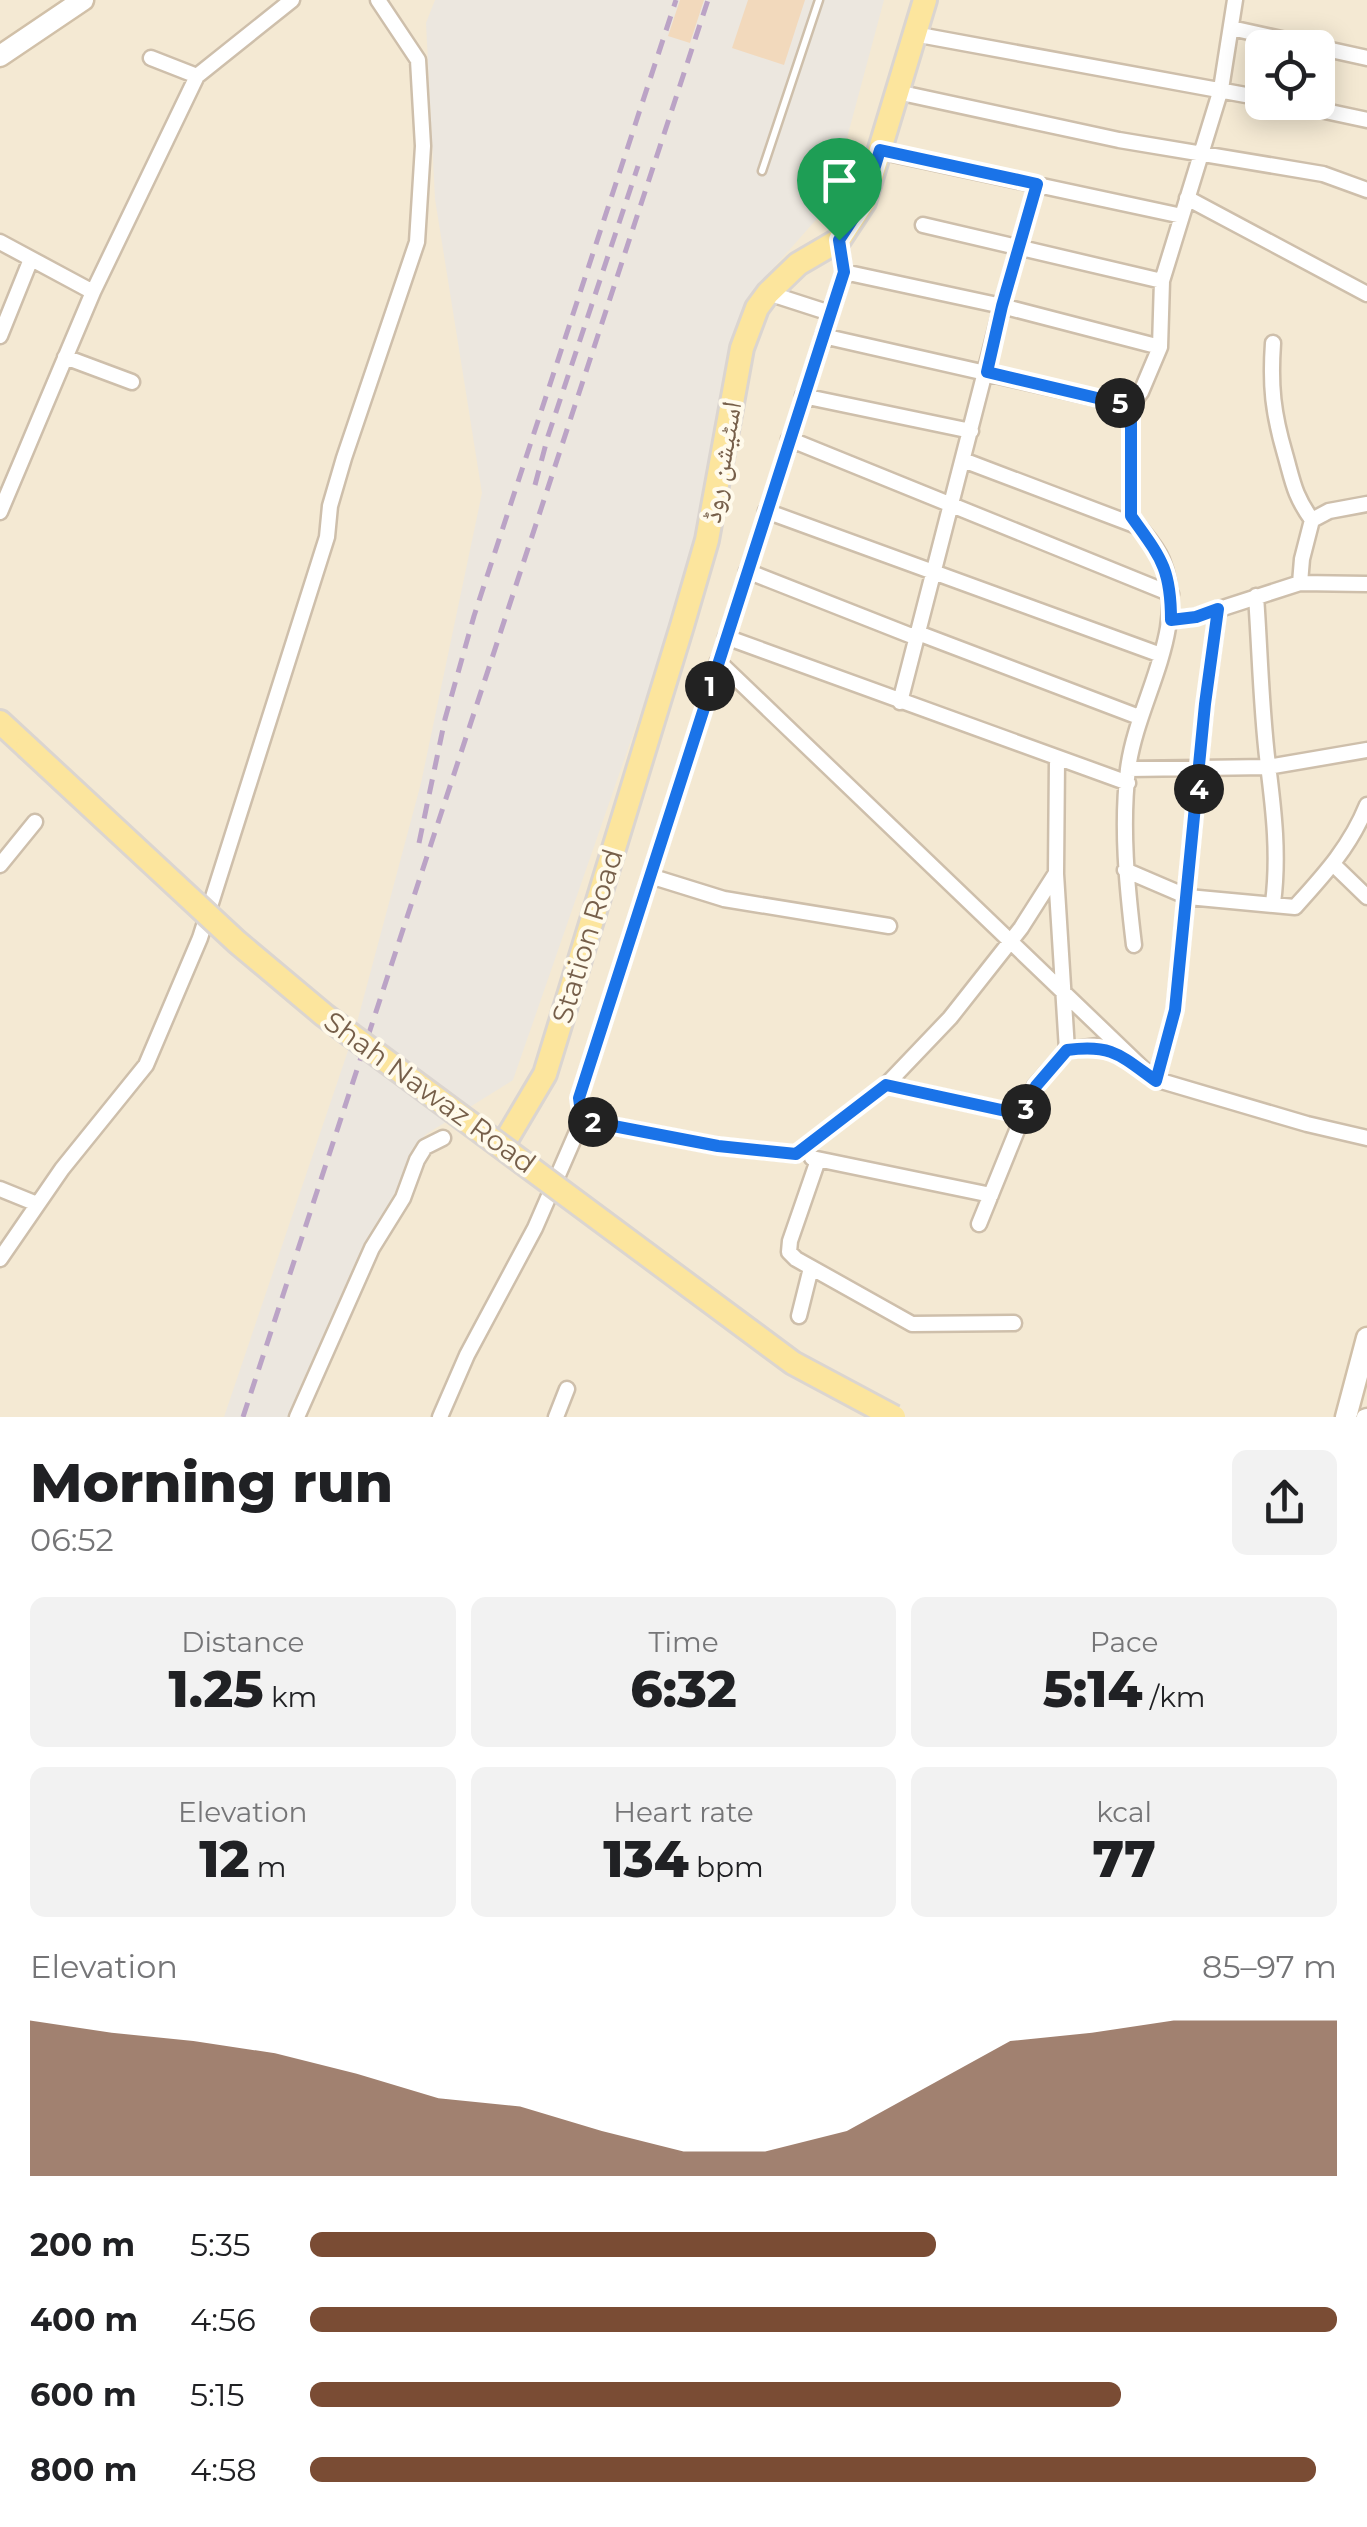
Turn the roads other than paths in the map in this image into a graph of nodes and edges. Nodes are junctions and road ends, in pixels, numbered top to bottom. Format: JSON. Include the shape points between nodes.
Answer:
{"nodes":[{"id":1,"x":83,"y":0,"type":"edge"},
{"id":2,"x":292,"y":0,"type":"edge"},
{"id":3,"x":378,"y":0,"type":"edge"},
{"id":4,"x":819,"y":0,"type":"edge"},
{"id":5,"x":913,"y":0,"type":"edge"},
{"id":6,"x":926,"y":0,"type":"edge"},
{"id":7,"x":1235,"y":0,"type":"edge"},
{"id":8,"x":1231,"y":28,"type":"junction"},
{"id":9,"x":914,"y":34,"type":"junction"},
{"id":10,"x":0,"y":56,"type":"edge"},
{"id":11,"x":151,"y":58,"type":"dead end"},
{"id":12,"x":1367,"y":58,"type":"edge"},
{"id":13,"x":197,"y":76,"type":"junction"},
{"id":14,"x":1220,"y":89,"type":"junction"},
{"id":15,"x":896,"y":92,"type":"junction"},
{"id":16,"x":1245,"y":94,"type":"edge"},
{"id":17,"x":1335,"y":113,"type":"edge"},
{"id":18,"x":1367,"y":120,"type":"edge"},
{"id":19,"x":880,"y":150,"type":"junction"},
{"id":20,"x":1201,"y":152,"type":"junction"},
{"id":21,"x":762,"y":171,"type":"dead end"},
{"id":22,"x":1037,"y":184,"type":"junction"},
{"id":23,"x":1367,"y":190,"type":"edge"},
{"id":24,"x":1188,"y":198,"type":"junction"},
{"id":25,"x":1182,"y":216,"type":"junction"},
{"id":26,"x":923,"y":226,"type":"dead end"},
{"id":27,"x":839,"y":240,"type":"junction"},
{"id":28,"x":0,"y":242,"type":"edge"},
{"id":29,"x":1019,"y":248,"type":"junction"},
{"id":30,"x":32,"y":259,"type":"junction"},
{"id":31,"x":844,"y":272,"type":"junction"},
{"id":32,"x":1162,"y":281,"type":"junction"},
{"id":33,"x":93,"y":292,"type":"junction"},
{"id":34,"x":768,"y":293,"type":"junction"},
{"id":35,"x":1367,"y":294,"type":"edge"},
{"id":36,"x":1002,"y":306,"type":"junction"},
{"id":37,"x":830,"y":313,"type":"junction"},
{"id":38,"x":0,"y":336,"type":"edge"},
{"id":39,"x":822,"y":336,"type":"junction"},
{"id":40,"x":1273,"y":343,"type":"dead end"},
{"id":41,"x":1160,"y":347,"type":"junction"},
{"id":42,"x":65,"y":358,"type":"junction"},
{"id":43,"x":987,"y":372,"type":"junction"},
{"id":44,"x":132,"y":382,"type":"dead end"},
{"id":45,"x":803,"y":396,"type":"junction"},
{"id":46,"x":1131,"y":406,"type":"junction"},
{"id":47,"x":971,"y":431,"type":"junction"},
{"id":48,"x":790,"y":439,"type":"junction"},
{"id":49,"x":963,"y":460,"type":"junction"},
{"id":50,"x":951,"y":504,"type":"junction"},
{"id":51,"x":1367,"y":504,"type":"edge"},
{"id":52,"x":766,"y":511,"type":"junction"},
{"id":53,"x":0,"y":512,"type":"edge"},
{"id":54,"x":1312,"y":520,"type":"junction"},
{"id":55,"x":1138,"y":526,"type":"junction"},
{"id":56,"x":747,"y":572,"type":"junction"},
{"id":57,"x":933,"y":573,"type":"junction"},
{"id":58,"x":1300,"y":583,"type":"junction"},
{"id":59,"x":1367,"y":584,"type":"edge"},
{"id":60,"x":1171,"y":594,"type":"junction"},
{"id":61,"x":1256,"y":596,"type":"junction"},
{"id":62,"x":1218,"y":609,"type":"junction"},
{"id":63,"x":1171,"y":620,"type":"junction"},
{"id":64,"x":918,"y":635,"type":"junction"},
{"id":65,"x":726,"y":637,"type":"junction"},
{"id":66,"x":1161,"y":656,"type":"junction"},
{"id":67,"x":718,"y":661,"type":"junction"},
{"id":68,"x":900,"y":702,"type":"junction"},
{"id":69,"x":1139,"y":717,"type":"junction"},
{"id":70,"x":654,"y":719,"type":"joint"},
{"id":71,"x":0,"y":722,"type":"edge"},
{"id":72,"x":1367,"y":750,"type":"edge"},
{"id":73,"x":1057,"y":760,"type":"junction"},
{"id":74,"x":1201,"y":767,"type":"junction"},
{"id":75,"x":1268,"y":767,"type":"junction"},
{"id":76,"x":1128,"y":776,"type":"junction"},
{"id":77,"x":1367,"y":805,"type":"edge"},
{"id":78,"x":35,"y":822,"type":"dead end"},
{"id":79,"x":0,"y":865,"type":"edge"},
{"id":80,"x":1334,"y":866,"type":"junction"},
{"id":81,"x":1125,"y":870,"type":"junction"},
{"id":82,"x":1056,"y":873,"type":"junction"},
{"id":83,"x":650,"y":876,"type":"junction"},
{"id":84,"x":1188,"y":897,"type":"junction"},
{"id":85,"x":1367,"y":897,"type":"edge"},
{"id":86,"x":1272,"y":903,"type":"junction"},
{"id":87,"x":889,"y":926,"type":"dead end"},
{"id":88,"x":1010,"y":941,"type":"junction"},
{"id":89,"x":1134,"y":945,"type":"dead end"},
{"id":90,"x":1064,"y":992,"type":"junction"},
{"id":91,"x":1067,"y":1050,"type":"junction"},
{"id":92,"x":1156,"y":1081,"type":"junction"},
{"id":93,"x":886,"y":1085,"type":"junction"},
{"id":94,"x":1024,"y":1115,"type":"junction"},
{"id":95,"x":582,"y":1120,"type":"junction"},
{"id":96,"x":443,"y":1138,"type":"dead end"},
{"id":97,"x":1367,"y":1138,"type":"edge"},
{"id":98,"x":503,"y":1145,"type":"junction"},
{"id":99,"x":796,"y":1154,"type":"junction"},
{"id":100,"x":818,"y":1160,"type":"junction"},
{"id":101,"x":0,"y":1188,"type":"edge"},
{"id":102,"x":991,"y":1195,"type":"junction"},
{"id":103,"x":37,"y":1204,"type":"junction"},
{"id":104,"x":979,"y":1224,"type":"dead end"},
{"id":105,"x":0,"y":1259,"type":"edge"},
{"id":106,"x":811,"y":1268,"type":"junction"},
{"id":107,"x":799,"y":1316,"type":"dead end"},
{"id":108,"x":1014,"y":1324,"type":"dead end"},
{"id":109,"x":1367,"y":1338,"type":"edge"},
{"id":110,"x":567,"y":1389,"type":"dead end"},
{"id":111,"x":297,"y":1417,"type":"edge"},
{"id":112,"x":440,"y":1417,"type":"edge"},
{"id":113,"x":556,"y":1417,"type":"edge"},
{"id":114,"x":894,"y":1417,"type":"edge"},
{"id":115,"x":1346,"y":1417,"type":"edge"}],
"edges":[{"from":1,"to":10,"type":"main road"},
{"from":2,"to":13,"type":"street"},
{"from":3,"to":103,"type":"street","via":[[418,60],[418,242],[344,458],[327,537],[200,938],[146,1065]]},
{"from":4,"to":21,"type":"lane"},
{"from":5,"to":27,"type":"main road"},
{"from":6,"to":9,"type":"main road","name":"اسٹیشن روڈ"},
{"from":7,"to":8,"type":"street"},
{"from":8,"to":12,"type":"street"},
{"from":8,"to":14,"type":"street"},
{"from":9,"to":14,"type":"street"},
{"from":9,"to":15,"type":"main road","name":"اسٹیشن روڈ"},
{"from":11,"to":13,"type":"street"},
{"from":13,"to":33,"type":"street"},
{"from":14,"to":16,"type":"street"},
{"from":14,"to":20,"type":"street"},
{"from":15,"to":19,"type":"main road","name":"اسٹیشن روڈ"},
{"from":15,"to":20,"type":"street"},
{"from":17,"to":18,"type":"street"},
{"from":19,"to":22,"type":"street"},
{"from":19,"to":27,"type":"main road","name":"اسٹیشن روڈ","via":[[864,202]]},
{"from":20,"to":23,"type":"street","via":[[1323,174]]},
{"from":20,"to":24,"type":"street"},
{"from":22,"to":25,"type":"street"},
{"from":22,"to":29,"type":"street"},
{"from":24,"to":25,"type":"street"},
{"from":24,"to":35,"type":"street"},
{"from":25,"to":32,"type":"street"},
{"from":26,"to":29,"type":"street"},
{"from":27,"to":31,"type":"street"},
{"from":27,"to":34,"type":"main road","name":"اسٹیشن روڈ","via":[[798,264]]},
{"from":28,"to":30,"type":"street"},
{"from":29,"to":32,"type":"street"},
{"from":29,"to":36,"type":"street"},
{"from":30,"to":33,"type":"street"},
{"from":30,"to":38,"type":"street"},
{"from":31,"to":36,"type":"street"},
{"from":31,"to":37,"type":"street"},
{"from":32,"to":41,"type":"street"},
{"from":33,"to":42,"type":"street"},
{"from":34,"to":37,"type":"street"},
{"from":34,"to":70,"type":"main road","name":"اسٹیشن روڈ","via":[[742,348],[707,540]]},
{"from":36,"to":41,"type":"street"},
{"from":36,"to":43,"type":"street"},
{"from":37,"to":39,"type":"street"},
{"from":39,"to":43,"type":"street"},
{"from":39,"to":45,"type":"street"},
{"from":40,"to":54,"type":"street","via":[[1274,422],[1295,497]]},
{"from":41,"to":46,"type":"street"},
{"from":42,"to":44,"type":"street"},
{"from":42,"to":53,"type":"street"},
{"from":43,"to":46,"type":"street"},
{"from":43,"to":47,"type":"street"},
{"from":45,"to":47,"type":"street"},
{"from":45,"to":48,"type":"street"},
{"from":46,"to":55,"type":"street","via":[[1129,503]]},
{"from":47,"to":49,"type":"street"},
{"from":48,"to":50,"type":"street"},
{"from":48,"to":52,"type":"street"},
{"from":49,"to":50,"type":"street"},
{"from":49,"to":55,"type":"street"},
{"from":50,"to":57,"type":"street"},
{"from":50,"to":60,"type":"street"},
{"from":51,"to":54,"type":"street"},
{"from":52,"to":56,"type":"street"},
{"from":52,"to":57,"type":"street"},
{"from":54,"to":58,"type":"street"},
{"from":55,"to":60,"type":"street","via":[[1162,560]]},
{"from":56,"to":64,"type":"street"},
{"from":56,"to":65,"type":"street"},
{"from":57,"to":64,"type":"street"},
{"from":57,"to":66,"type":"street"},
{"from":58,"to":59,"type":"street"},
{"from":58,"to":61,"type":"street"},
{"from":60,"to":63,"type":"street"},
{"from":61,"to":62,"type":"street"},
{"from":61,"to":75,"type":"street"},
{"from":62,"to":63,"type":"street"},
{"from":62,"to":74,"type":"street"},
{"from":63,"to":66,"type":"street"},
{"from":64,"to":68,"type":"street"},
{"from":64,"to":69,"type":"street"},
{"from":65,"to":67,"type":"street"},
{"from":65,"to":68,"type":"street"},
{"from":66,"to":69,"type":"street"},
{"from":67,"to":83,"type":"street"},
{"from":67,"to":88,"type":"street"},
{"from":68,"to":73,"type":"street"},
{"from":69,"to":76,"type":"street"},
{"from":70,"to":98,"type":"main road","name":"Station Road","via":[[546,1074]]},
{"from":71,"to":98,"type":"main road","name":"Shah Nawaz Road","bridge":true,"via":[[236,942]]},
{"from":72,"to":75,"type":"street"},
{"from":73,"to":76,"type":"street"},
{"from":73,"to":82,"type":"street"},
{"from":74,"to":75,"type":"street"},
{"from":74,"to":76,"type":"street"},
{"from":74,"to":84,"type":"street"},
{"from":75,"to":86,"type":"street","via":[[1278,867]]},
{"from":76,"to":81,"type":"street"},
{"from":77,"to":80,"type":"street"},
{"from":78,"to":79,"type":"street"},
{"from":80,"to":85,"type":"street"},
{"from":80,"to":86,"type":"street","via":[[1295,908]]},
{"from":81,"to":84,"type":"street"},
{"from":81,"to":89,"type":"street"},
{"from":82,"to":88,"type":"street"},
{"from":82,"to":90,"type":"street"},
{"from":83,"to":87,"type":"street","via":[[724,899]]},
{"from":83,"to":95,"type":"street","via":[[579,1098]]},
{"from":84,"to":86,"type":"street"},
{"from":84,"to":92,"type":"street","via":[[1175,1010]]},
{"from":88,"to":90,"type":"street"},
{"from":88,"to":93,"type":"street"},
{"from":90,"to":91,"type":"street"},
{"from":90,"to":92,"type":"street"},
{"from":91,"to":92,"type":"street","via":[[1098,1046]]},
{"from":91,"to":94,"type":"street","via":[[1036,1086]]},
{"from":92,"to":97,"type":"street"},
{"from":93,"to":94,"type":"street"},
{"from":93,"to":99,"type":"street"},
{"from":94,"to":102,"type":"street"},
{"from":95,"to":99,"type":"street"},
{"from":95,"to":112,"type":"street"},
{"from":96,"to":111,"type":"street","via":[[417,1160]]},
{"from":98,"to":114,"type":"main road","name":"Shah Nawaz Road","bridge":true,"via":[[793,1364]]},
{"from":99,"to":100,"type":"street"},
{"from":100,"to":102,"type":"street"},
{"from":100,"to":106,"type":"street","via":[[789,1252]]},
{"from":101,"to":103,"type":"street"},
{"from":102,"to":104,"type":"street"},
{"from":103,"to":105,"type":"street"},
{"from":106,"to":107,"type":"street"},
{"from":106,"to":108,"type":"street","via":[[912,1324]]},
{"from":109,"to":115,"type":"main road"},
{"from":110,"to":113,"type":"street"}]}
